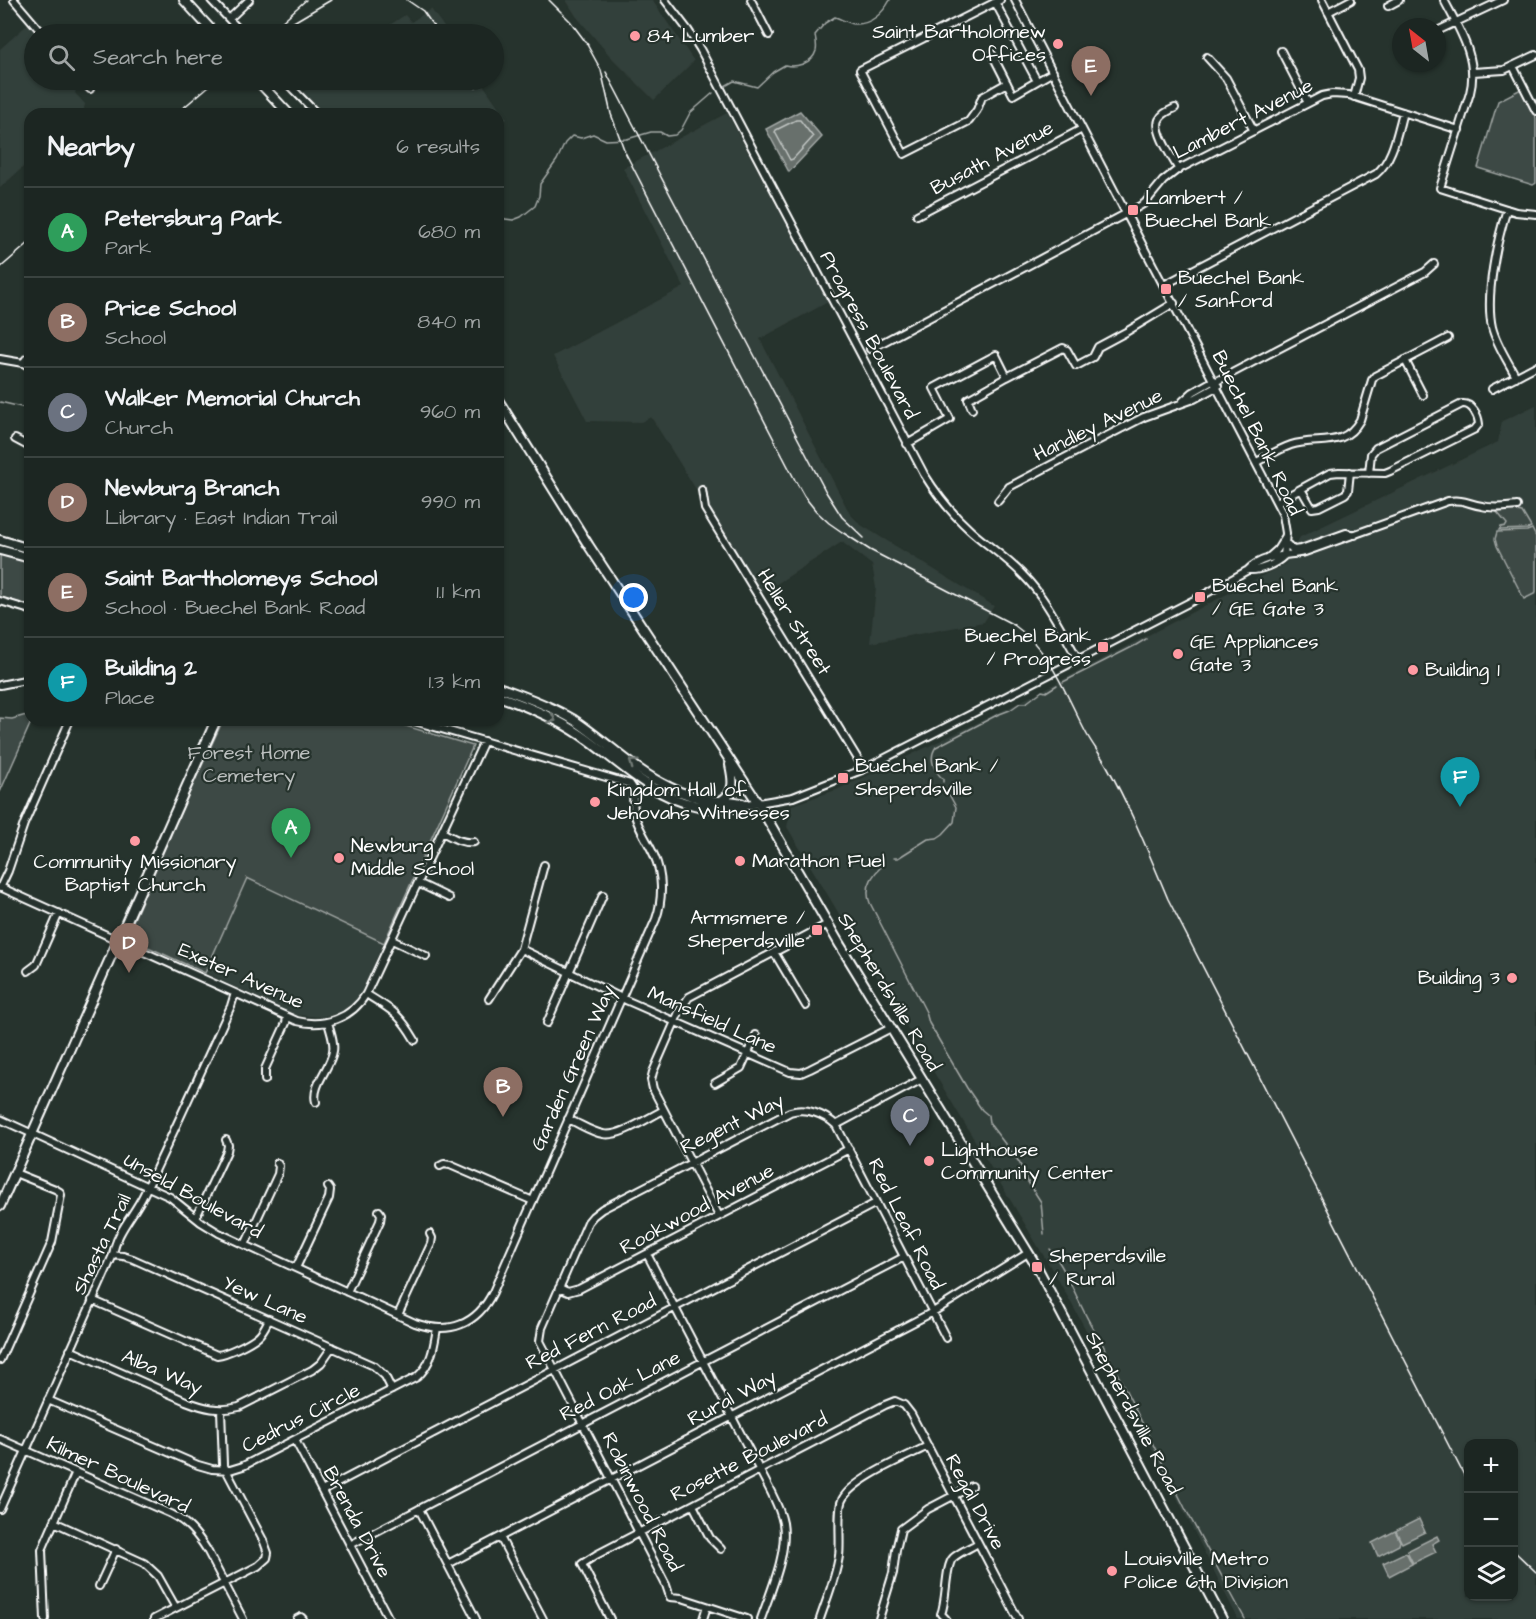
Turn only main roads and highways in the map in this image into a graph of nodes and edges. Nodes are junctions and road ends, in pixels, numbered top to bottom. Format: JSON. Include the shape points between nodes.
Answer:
{"nodes":[{"id":1,"x":184,"y":0,"type":"edge"},
{"id":2,"x":206,"y":24,"type":"edge"},
{"id":3,"x":267,"y":90,"type":"edge"},
{"id":4,"x":284,"y":108,"type":"edge"},
{"id":5,"x":504,"y":409,"type":"edge"},
{"id":6,"x":0,"y":540,"type":"edge"},
{"id":7,"x":24,"y":547,"type":"edge"},
{"id":8,"x":0,"y":550,"type":"edge"},
{"id":9,"x":24,"y":556,"type":"edge"},
{"id":10,"x":504,"y":689,"type":"edge"},
{"id":11,"x":504,"y":698,"type":"edge"},
{"id":12,"x":213,"y":726,"type":"edge"},
{"id":13,"x":728,"y":757,"type":"junction"},
{"id":14,"x":720,"y":801,"type":"junction"},
{"id":15,"x":758,"y":803,"type":"junction"},
{"id":16,"x":745,"y":805,"type":"junction"},
{"id":17,"x":0,"y":1206,"type":"edge"},
{"id":18,"x":1222,"y":1619,"type":"edge"}],
"edges":[{"from":1,"to":2,"type":"main road"},
{"from":3,"to":4,"type":"main road"},
{"from":5,"to":13,"type":"main road","name":"Shepherdsville Road"},
{"from":6,"to":7,"type":"main road"},
{"from":8,"to":9,"type":"main road"},
{"from":14,"to":10,"type":"main road","one_way":true,"via":[[668,787],[572,719]]},
{"from":11,"to":16,"type":"main road","one_way":true,"via":[[566,726],[667,796],[701,807]]},
{"from":12,"to":17,"type":"main road"},
{"from":13,"to":14,"type":"main road","via":[[733,786]]},
{"from":13,"to":15,"type":"main road","name":"Shepherdsville Road"},
{"from":14,"to":16,"type":"main road"},
{"from":15,"to":16,"type":"main road"},
{"from":15,"to":18,"type":"main road","name":"Shepherdsville Road","via":[[1028,1253]]}]}
